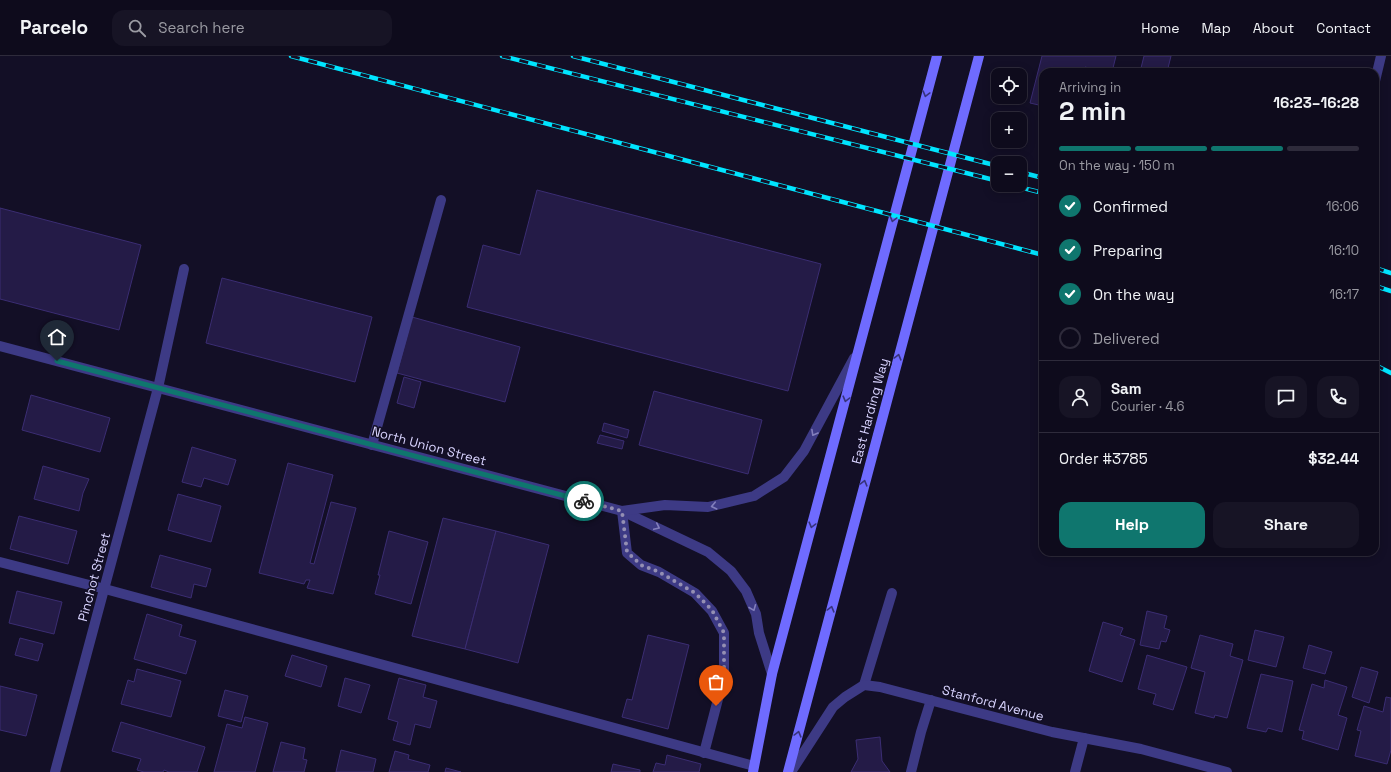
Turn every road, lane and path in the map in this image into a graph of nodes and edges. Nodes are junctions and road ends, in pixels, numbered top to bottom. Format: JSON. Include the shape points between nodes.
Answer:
{"nodes":[{"id":1,"x":936,"y":56,"type":"edge"},
{"id":2,"x":979,"y":56,"type":"edge"},
{"id":3,"x":1381,"y":56,"type":"edge"},
{"id":4,"x":1378,"y":68,"type":"edge"},
{"id":5,"x":441,"y":200,"type":"dead end"},
{"id":6,"x":184,"y":269,"type":"dead end"},
{"id":7,"x":0,"y":346,"type":"edge"},
{"id":8,"x":859,"y":349,"type":"junction"},
{"id":9,"x":158,"y":388,"type":"junction"},
{"id":10,"x":372,"y":445,"type":"junction"},
{"id":11,"x":622,"y":511,"type":"junction"},
{"id":12,"x":0,"y":562,"type":"edge"},
{"id":13,"x":105,"y":589,"type":"junction"},
{"id":14,"x":892,"y":593,"type":"dead end"},
{"id":15,"x":772,"y":674,"type":"junction"},
{"id":16,"x":864,"y":685,"type":"junction"},
{"id":17,"x":930,"y":700,"type":"junction"},
{"id":18,"x":1084,"y":738,"type":"junction"},
{"id":19,"x":704,"y":753,"type":"junction"},
{"id":20,"x":753,"y":769,"type":"edge"},
{"id":21,"x":55,"y":772,"type":"edge"},
{"id":22,"x":788,"y":772,"type":"edge"},
{"id":23,"x":791,"y":772,"type":"edge"},
{"id":24,"x":911,"y":772,"type":"edge"},
{"id":25,"x":1074,"y":772,"type":"edge"},
{"id":26,"x":1227,"y":772,"type":"edge"}],
"edges":[{"from":1,"to":8,"type":"street","name":"East Harding Way","one_way":true},
{"from":22,"to":2,"type":"street","name":"East Harding Way","one_way":true},
{"from":3,"to":4,"type":"street"},
{"from":5,"to":10,"type":"street"},
{"from":6,"to":9,"type":"street","name":"Pinchot Street"},
{"from":7,"to":9,"type":"street","name":"North Union Street"},
{"from":8,"to":11,"type":"street","one_way":true,"via":[[804,451],[784,477],[754,496],[708,508],[665,505]]},
{"from":8,"to":15,"type":"street","name":"East Harding Way","one_way":true},
{"from":9,"to":10,"type":"street","name":"North Union Street"},
{"from":9,"to":13,"type":"street","name":"Pinchot Street"},
{"from":10,"to":11,"type":"street","name":"North Union Street"},
{"from":11,"to":15,"type":"street","name":"North Union Street","one_way":true,"via":[[708,552],[731,571],[746,591],[756,614]]},
{"from":11,"to":19,"type":"street","via":[[627,552],[641,565],[659,572],[695,593],[712,610],[724,633],[724,676]]},
{"from":12,"to":13,"type":"street"},
{"from":13,"to":19,"type":"street"},
{"from":13,"to":21,"type":"street","name":"Pinchot Street"},
{"from":14,"to":16,"type":"street"},
{"from":15,"to":20,"type":"street","name":"East Harding Way"},
{"from":16,"to":17,"type":"street","name":"Stanford Avenue"},
{"from":16,"to":23,"type":"street","via":[[833,707]]},
{"from":17,"to":18,"type":"street","name":"Stanford Avenue"},
{"from":17,"to":24,"type":"street"},
{"from":18,"to":25,"type":"street"},
{"from":18,"to":26,"type":"street","name":"Stanford Avenue","via":[[1141,749]]},
{"from":19,"to":20,"type":"street"}]}
